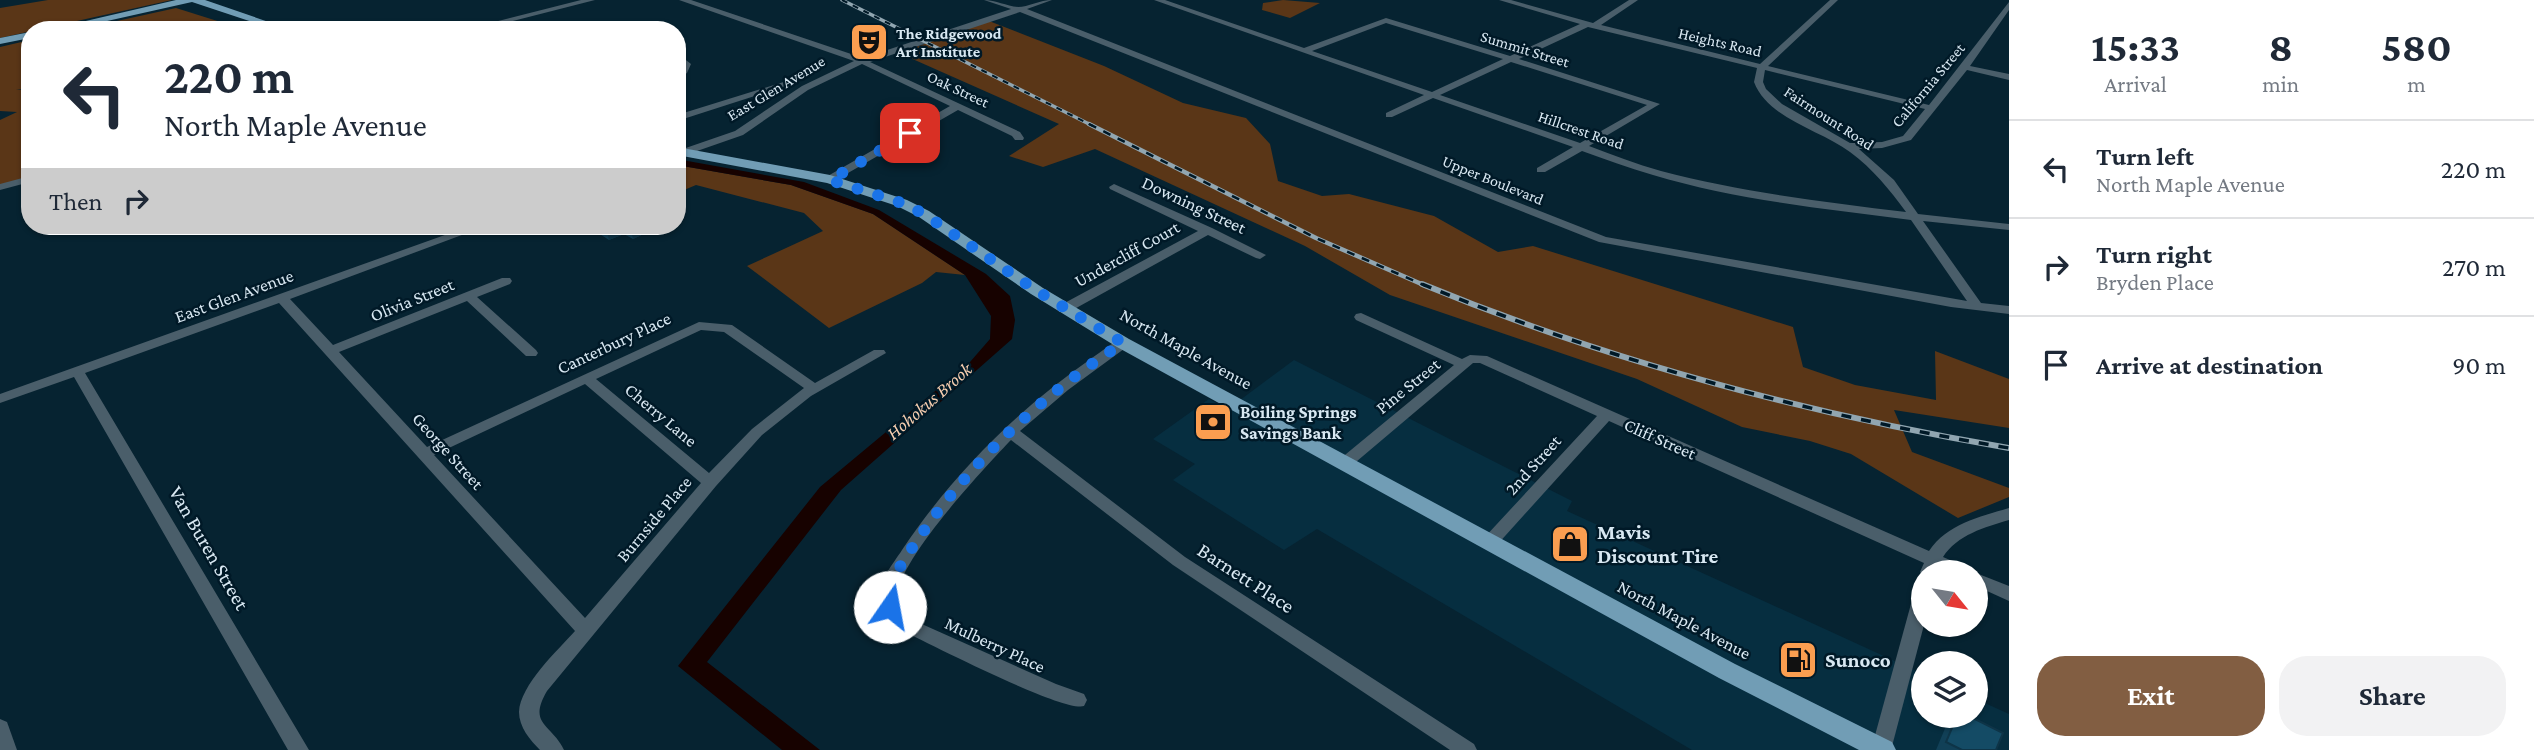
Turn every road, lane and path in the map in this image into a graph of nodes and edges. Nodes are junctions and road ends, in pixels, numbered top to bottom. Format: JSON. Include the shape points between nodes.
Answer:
{"nodes":[{"id":1,"x":189,"y":0,"type":"edge"},
{"id":2,"x":195,"y":0,"type":"edge"},
{"id":3,"x":539,"y":0,"type":"edge"},
{"id":4,"x":591,"y":0,"type":"edge"},
{"id":5,"x":683,"y":0,"type":"edge"},
{"id":6,"x":988,"y":0,"type":"edge"},
{"id":7,"x":1048,"y":0,"type":"edge"},
{"id":8,"x":1158,"y":0,"type":"edge"},
{"id":9,"x":1503,"y":0,"type":"edge"},
{"id":10,"x":1634,"y":0,"type":"edge"},
{"id":11,"x":1834,"y":0,"type":"edge"},
{"id":12,"x":2009,"y":4,"type":"edge"},
{"id":13,"x":555,"y":9,"type":"junction"},
{"id":14,"x":1020,"y":9,"type":"junction"},
{"id":15,"x":93,"y":21,"type":"edge"},
{"id":16,"x":259,"y":21,"type":"edge"},
{"id":17,"x":505,"y":21,"type":"edge"},
{"id":18,"x":1591,"y":25,"type":"junction"},
{"id":19,"x":21,"y":37,"type":"edge"},
{"id":20,"x":0,"y":41,"type":"edge"},
{"id":21,"x":1304,"y":51,"type":"junction"},
{"id":22,"x":1510,"y":59,"type":"junction"},
{"id":23,"x":862,"y":61,"type":"junction"},
{"id":24,"x":1762,"y":67,"type":"junction"},
{"id":25,"x":1965,"y":67,"type":"junction"},
{"id":26,"x":2009,"y":77,"type":"edge"},
{"id":27,"x":793,"y":82,"type":"dead end"},
{"id":28,"x":1430,"y":94,"type":"junction"},
{"id":29,"x":958,"y":106,"type":"junction"},
{"id":30,"x":1932,"y":108,"type":"junction"},
{"id":31,"x":686,"y":115,"type":"edge"},
{"id":32,"x":1389,"y":115,"type":"dead end"},
{"id":33,"x":1019,"y":138,"type":"dead end"},
{"id":34,"x":1578,"y":146,"type":"junction"},
{"id":35,"x":1848,"y":146,"type":"junction"},
{"id":36,"x":686,"y":151,"type":"edge"},
{"id":37,"x":686,"y":154,"type":"edge"},
{"id":38,"x":1541,"y":170,"type":"dead end"},
{"id":39,"x":830,"y":180,"type":"junction"},
{"id":40,"x":21,"y":181,"type":"edge"},
{"id":41,"x":0,"y":187,"type":"edge"},
{"id":42,"x":1114,"y":187,"type":"dead end"},
{"id":43,"x":1914,"y":217,"type":"junction"},
{"id":44,"x":2009,"y":228,"type":"edge"},
{"id":45,"x":1208,"y":230,"type":"junction"},
{"id":46,"x":455,"y":235,"type":"edge"},
{"id":47,"x":1260,"y":255,"type":"dead end"},
{"id":48,"x":506,"y":281,"type":"dead end"},
{"id":49,"x":469,"y":296,"type":"junction"},
{"id":50,"x":281,"y":298,"type":"junction"},
{"id":51,"x":1977,"y":306,"type":"junction"},
{"id":52,"x":1064,"y":309,"type":"junction"},
{"id":53,"x":2009,"y":310,"type":"edge"},
{"id":54,"x":1362,"y":317,"type":"dead end"},
{"id":55,"x":1123,"y":343,"type":"junction"},
{"id":56,"x":330,"y":351,"type":"junction"},
{"id":57,"x":531,"y":353,"type":"dead end"},
{"id":58,"x":879,"y":353,"type":"dead end"},
{"id":59,"x":1464,"y":365,"type":"junction"},
{"id":60,"x":77,"y":371,"type":"junction"},
{"id":61,"x":586,"y":378,"type":"junction"},
{"id":62,"x":813,"y":388,"type":"junction"},
{"id":63,"x":0,"y":398,"type":"edge"},
{"id":64,"x":1606,"y":415,"type":"junction"},
{"id":65,"x":1010,"y":431,"type":"junction"},
{"id":66,"x":424,"y":454,"type":"junction"},
{"id":67,"x":1345,"y":463,"type":"junction"},
{"id":68,"x":710,"y":482,"type":"junction"},
{"id":69,"x":2009,"y":514,"type":"edge"},
{"id":70,"x":1490,"y":542,"type":"junction"},
{"id":71,"x":1917,"y":560,"type":"edge"},
{"id":72,"x":1933,"y":560,"type":"edge"},
{"id":73,"x":1988,"y":584,"type":"edge"},
{"id":74,"x":2009,"y":594,"type":"edge"},
{"id":75,"x":586,"y":631,"type":"junction"},
{"id":76,"x":1912,"y":637,"type":"edge"},
{"id":77,"x":1077,"y":700,"type":"dead end"},
{"id":78,"x":0,"y":728,"type":"edge"},
{"id":79,"x":8,"y":750,"type":"edge"},
{"id":80,"x":299,"y":750,"type":"edge"},
{"id":81,"x":554,"y":750,"type":"edge"},
{"id":82,"x":1467,"y":750,"type":"edge"},
{"id":83,"x":1882,"y":750,"type":"edge"}],
"edges":[{"from":1,"to":15,"type":"main road"},
{"from":2,"to":16,"type":"main road"},
{"from":3,"to":13,"type":"street"},
{"from":4,"to":13,"type":"street"},
{"from":5,"to":23,"type":"street","name":"Oak Street"},
{"from":6,"to":14,"type":"street","name":"Upper Boulevard"},
{"from":7,"to":14,"type":"street","name":"East Glen Avenue"},
{"from":8,"to":21,"type":"street","name":"Hillcrest Road"},
{"from":9,"to":18,"type":"street","name":"Heights Road"},
{"from":10,"to":18,"type":"street"},
{"from":11,"to":24,"type":"street"},
{"from":12,"to":25,"type":"street","name":"California Street"},
{"from":13,"to":17,"type":"street"},
{"from":14,"to":23,"type":"street","name":"East Glen Avenue"},
{"from":14,"to":51,"type":"street","name":"Upper Boulevard","via":[[1603,240]]},
{"from":18,"to":22,"type":"street"},
{"from":18,"to":24,"type":"street","name":"Heights Road"},
{"from":19,"to":20,"type":"main road"},
{"from":21,"to":22,"type":"street","name":"Summit Street","via":[[1386,20]]},
{"from":21,"to":28,"type":"street","name":"Hillcrest Road"},
{"from":22,"to":28,"type":"street"},
{"from":22,"to":34,"type":"street","name":"Summit Street","via":[[1655,104]]},
{"from":23,"to":29,"type":"street","name":"Oak Street"},
{"from":23,"to":36,"type":"street","name":"East Glen Avenue","via":[[805,88],[739,133]]},
{"from":24,"to":30,"type":"street","name":"Heights Road"},
{"from":24,"to":35,"type":"street","name":"Fairmount Road","via":[[1757,79],[1769,97]]},
{"from":25,"to":26,"type":"street"},
{"from":25,"to":30,"type":"street","name":"California Street"},
{"from":27,"to":31,"type":"street"},
{"from":28,"to":32,"type":"street"},
{"from":28,"to":34,"type":"street","name":"Hillcrest Road"},
{"from":29,"to":33,"type":"street","name":"Oak Street"},
{"from":29,"to":39,"type":"street"},
{"from":30,"to":35,"type":"street","name":"California Street","via":[[1902,141]]},
{"from":34,"to":38,"type":"street"},
{"from":34,"to":43,"type":"street","name":"Hillcrest Road","via":[[1703,184]]},
{"from":35,"to":43,"type":"street","name":"Fairmount Road","via":[[1890,182]]},
{"from":37,"to":39,"type":"main road","name":"North Maple Avenue"},
{"from":39,"to":52,"type":"main road","name":"North Maple Avenue","via":[[924,214]]},
{"from":40,"to":41,"type":"street"},
{"from":42,"to":45,"type":"street","name":"Downing Street"},
{"from":43,"to":44,"type":"street","name":"Hillcrest Road"},
{"from":43,"to":51,"type":"street","name":"Fairmount Road"},
{"from":45,"to":47,"type":"street","name":"Downing Street"},
{"from":45,"to":52,"type":"street","name":"Undercliff Court"},
{"from":46,"to":50,"type":"street","name":"East Glen Avenue"},
{"from":48,"to":49,"type":"street","name":"Olivia Street"},
{"from":49,"to":56,"type":"street","name":"Olivia Street"},
{"from":49,"to":57,"type":"street"},
{"from":50,"to":56,"type":"street","name":"George Street"},
{"from":50,"to":60,"type":"street","name":"East Glen Avenue"},
{"from":51,"to":53,"type":"street","name":"Upper Boulevard"},
{"from":52,"to":55,"type":"main road","name":"North Maple Avenue"},
{"from":54,"to":59,"type":"street","name":"Cliff Street"},
{"from":55,"to":65,"type":"street","name":"Mulberry Place"},
{"from":55,"to":67,"type":"main road","name":"North Maple Avenue"},
{"from":56,"to":66,"type":"street","name":"George Street"},
{"from":58,"to":62,"type":"street","name":"Burnside Place"},
{"from":59,"to":64,"type":"street","name":"Cliff Street","via":[[1470,359],[1482,359]]},
{"from":59,"to":67,"type":"street","name":"Pine Street"},
{"from":60,"to":63,"type":"street","name":"East Glen Avenue"},
{"from":60,"to":80,"type":"street","name":"Van Buren Street"},
{"from":61,"to":62,"type":"street","name":"Canterbury Place","via":[[689,329],[709,325],[727,328]]},
{"from":61,"to":66,"type":"street","name":"Canterbury Place"},
{"from":61,"to":68,"type":"street","name":"Cherry Lane"},
{"from":62,"to":68,"type":"street","name":"Burnside Place","via":[[757,432]]},
{"from":64,"to":70,"type":"street","name":"2nd Street"},
{"from":64,"to":71,"type":"street","name":"Cliff Street"},
{"from":65,"to":77,"type":"street","name":"Mulberry Place","via":[[932,518],[891,585],[890,607],[909,626]]},
{"from":65,"to":82,"type":"street","name":"Barnett Place","via":[[1179,561]]},
{"from":66,"to":75,"type":"street","name":"George Street"},
{"from":67,"to":70,"type":"main road","name":"North Maple Avenue"},
{"from":68,"to":75,"type":"street","name":"Burnside Place"},
{"from":69,"to":72,"type":"street","via":[[1956,532]]},
{"from":70,"to":83,"type":"main road","name":"North Maple Avenue"},
{"from":73,"to":74,"type":"street"},
{"from":75,"to":81,"type":"street","name":"Burnside Place","via":[[540,685],[529,707],[534,732]]},
{"from":76,"to":83,"type":"street"},
{"from":78,"to":79,"type":"street"}]}
